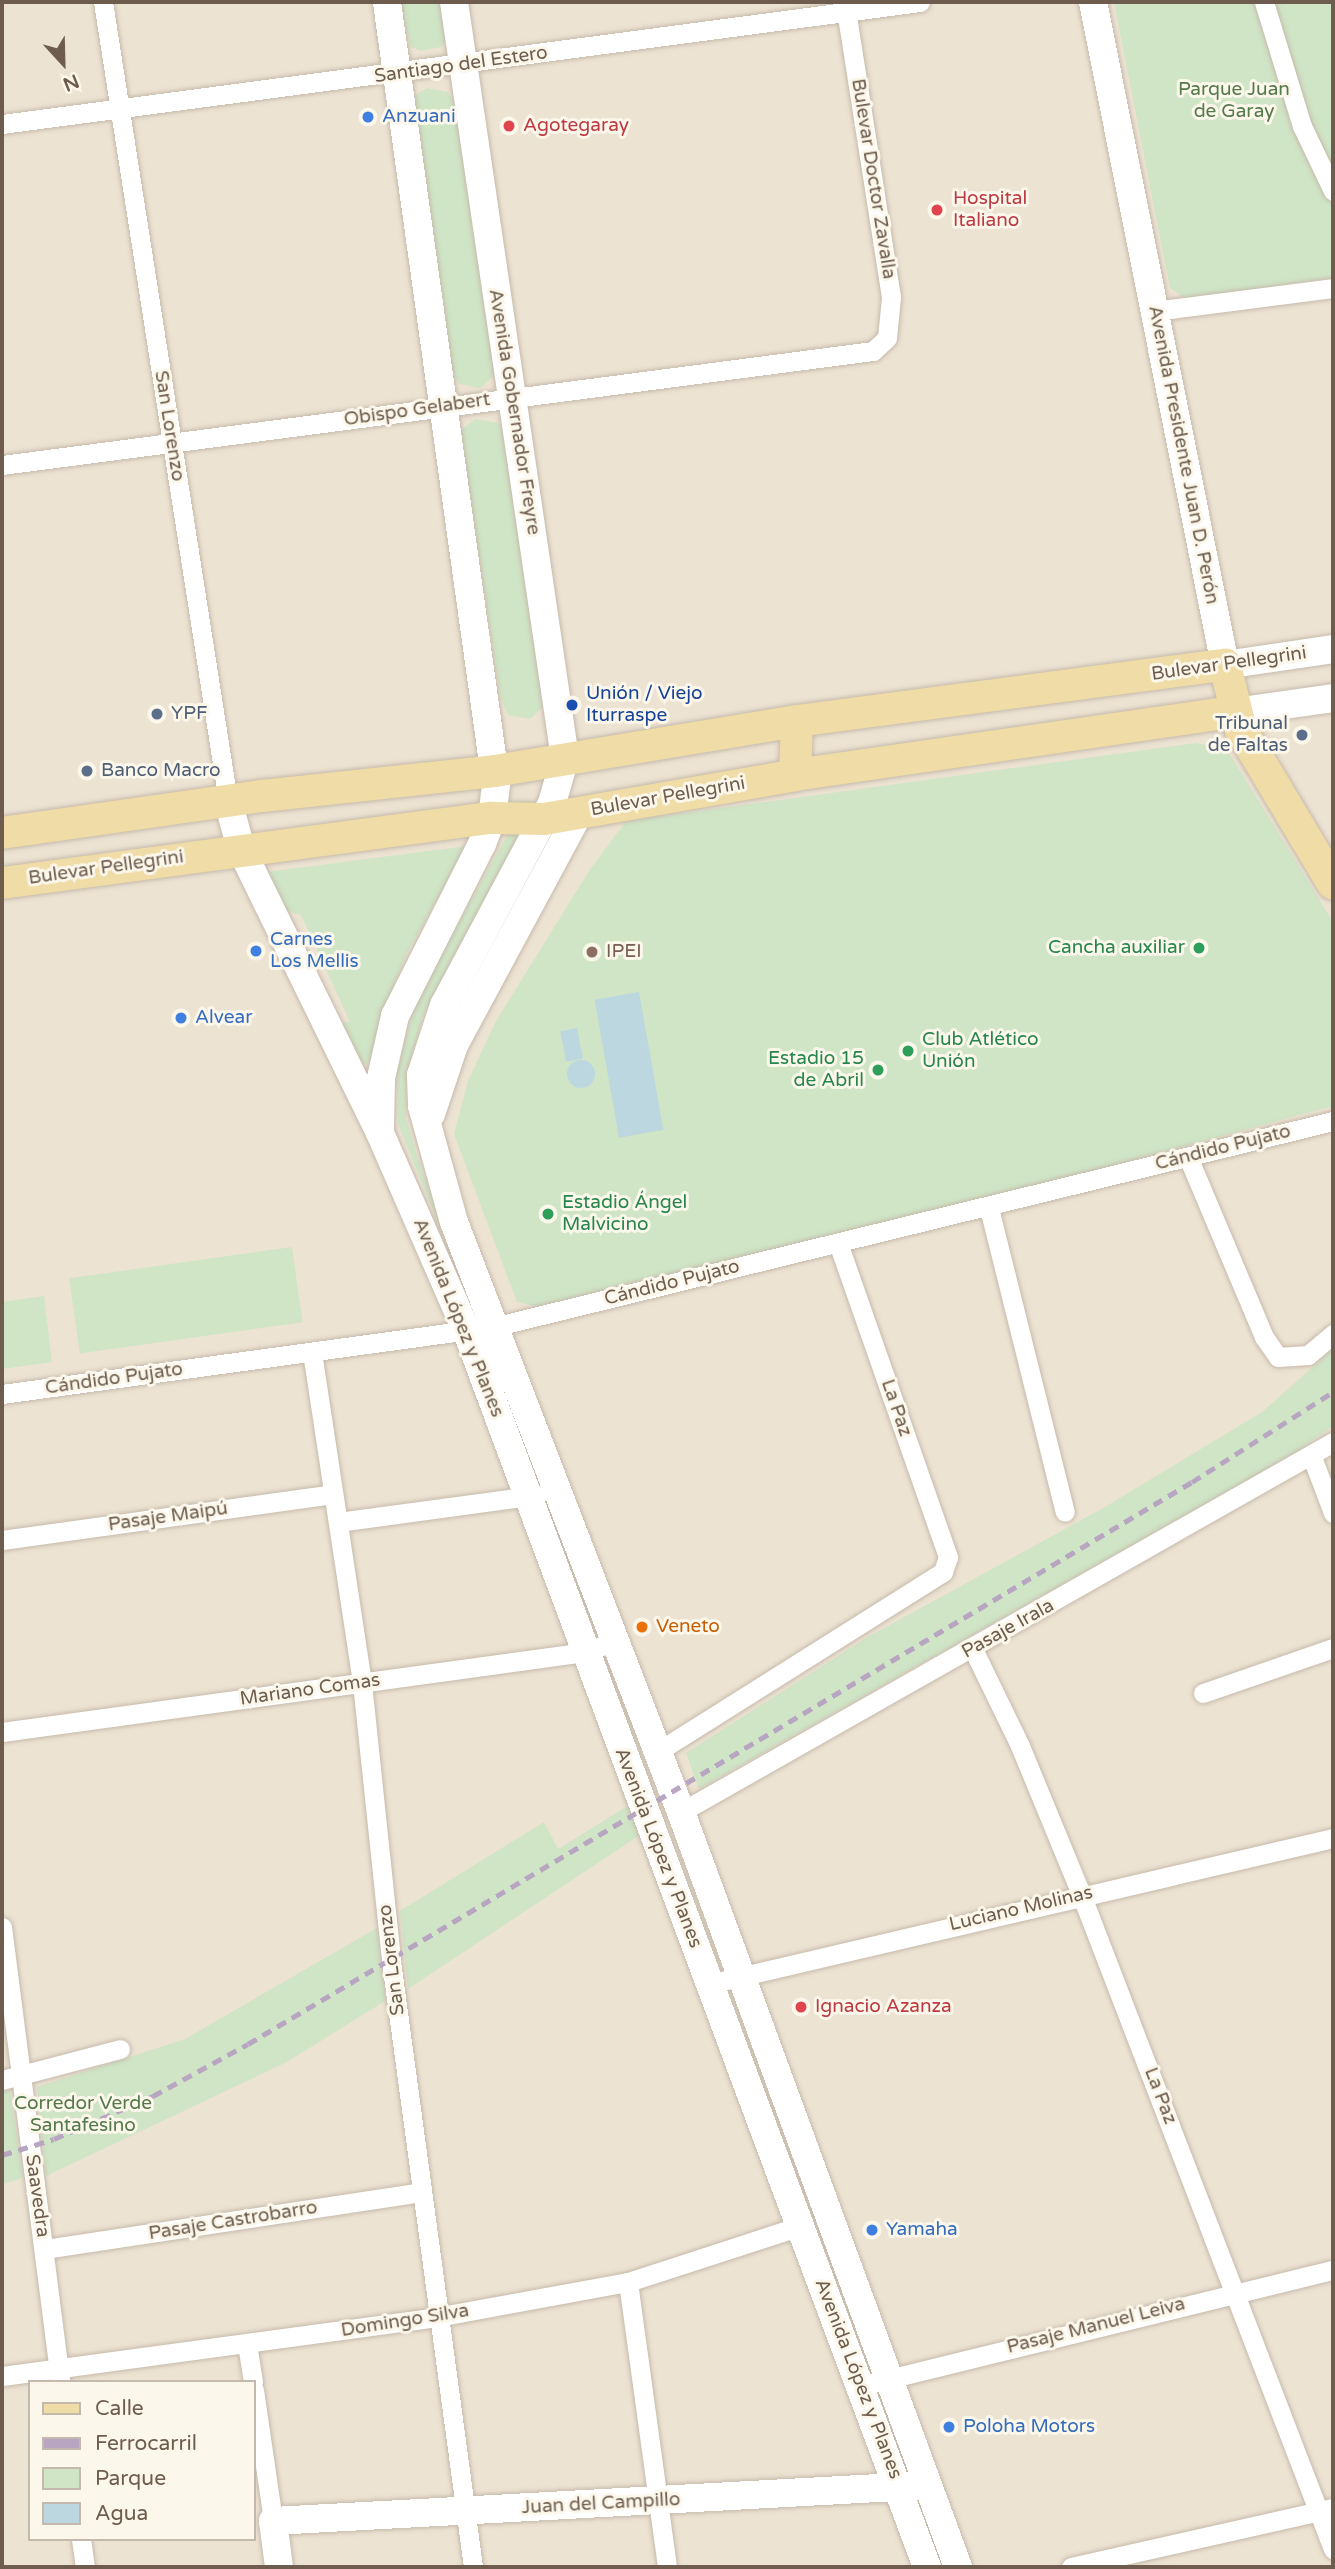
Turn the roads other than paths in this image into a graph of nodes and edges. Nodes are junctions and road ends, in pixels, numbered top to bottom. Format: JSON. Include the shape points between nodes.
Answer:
{"nodes":[{"id":1,"x":103,"y":2,"type":"edge"},
{"id":2,"x":387,"y":2,"type":"edge"},
{"id":3,"x":454,"y":2,"type":"edge"},
{"id":4,"x":920,"y":2,"type":"edge"},
{"id":5,"x":1093,"y":2,"type":"edge"},
{"id":6,"x":1264,"y":2,"type":"edge"},
{"id":7,"x":846,"y":6,"type":"edge"},
{"id":8,"x":463,"y":64,"type":"junction"},
{"id":9,"x":398,"y":74,"type":"junction"},
{"id":10,"x":118,"y":108,"type":"junction"},
{"id":11,"x":2,"y":124,"type":"edge"},
{"id":12,"x":1333,"y":191,"type":"edge"},
{"id":13,"x":1333,"y":288,"type":"edge"},
{"id":14,"x":1154,"y":311,"type":"junction"},
{"id":15,"x":873,"y":351,"type":"joint"},
{"id":16,"x":511,"y":397,"type":"junction"},
{"id":17,"x":445,"y":408,"type":"junction"},
{"id":18,"x":173,"y":443,"type":"junction"},
{"id":19,"x":2,"y":465,"type":"edge"},
{"id":20,"x":1333,"y":649,"type":"edge"},
{"id":21,"x":1225,"y":665,"type":"junction"},
{"id":22,"x":1333,"y":698,"type":"edge"},
{"id":23,"x":1234,"y":712,"type":"junction"},
{"id":24,"x":839,"y":716,"type":"junction"},
{"id":25,"x":797,"y":721,"type":"junction"},
{"id":26,"x":565,"y":758,"type":"junction"},
{"id":27,"x":837,"y":769,"type":"junction"},
{"id":28,"x":495,"y":771,"type":"junction"},
{"id":29,"x":794,"y":775,"type":"junction"},
{"id":30,"x":228,"y":801,"type":"junction"},
{"id":31,"x":579,"y":813,"type":"junction"},
{"id":32,"x":492,"y":818,"type":"junction"},
{"id":33,"x":544,"y":819,"type":"junction"},
{"id":34,"x":2,"y":833,"type":"edge"},
{"id":35,"x":241,"y":849,"type":"junction"},
{"id":36,"x":2,"y":883,"type":"edge"},
{"id":37,"x":1333,"y":884,"type":"edge"},
{"id":38,"x":1333,"y":1121,"type":"edge"},
{"id":39,"x":428,"y":1131,"type":"junction"},
{"id":40,"x":380,"y":1133,"type":"junction"},
{"id":41,"x":1188,"y":1157,"type":"junction"},
{"id":42,"x":989,"y":1208,"type":"junction"},
{"id":43,"x":838,"y":1244,"type":"junction"},
{"id":44,"x":498,"y":1326,"type":"junction"},
{"id":45,"x":467,"y":1332,"type":"junction"},
{"id":46,"x":1333,"y":1334,"type":"edge"},
{"id":47,"x":312,"y":1352,"type":"junction"},
{"id":48,"x":2,"y":1394,"type":"edge"},
{"id":49,"x":1333,"y":1442,"type":"edge"},
{"id":50,"x":1312,"y":1457,"type":"junction"},
{"id":51,"x":559,"y":1489,"type":"junction"},
{"id":52,"x":333,"y":1493,"type":"junction"},
{"id":53,"x":528,"y":1497,"type":"junction"},
{"id":54,"x":1065,"y":1512,"type":"dead end"},
{"id":55,"x":1333,"y":1513,"type":"edge"},
{"id":56,"x":338,"y":1522,"type":"junction"},
{"id":57,"x":2,"y":1540,"type":"edge"},
{"id":58,"x":616,"y":1641,"type":"junction"},
{"id":59,"x":1333,"y":1648,"type":"edge"},
{"id":60,"x":974,"y":1649,"type":"junction"},
{"id":61,"x":585,"y":1653,"type":"junction"},
{"id":62,"x":362,"y":1683,"type":"junction"},
{"id":63,"x":1203,"y":1693,"type":"dead end"},
{"id":64,"x":2,"y":1732,"type":"edge"},
{"id":65,"x":657,"y":1752,"type":"junction"},
{"id":66,"x":681,"y":1812,"type":"junction"},
{"id":67,"x":1333,"y":1838,"type":"edge"},
{"id":68,"x":1081,"y":1894,"type":"junction"},
{"id":69,"x":2,"y":1927,"type":"edge"},
{"id":70,"x":741,"y":1975,"type":"junction"},
{"id":71,"x":709,"y":1984,"type":"junction"},
{"id":72,"x":120,"y":2049,"type":"dead end"},
{"id":73,"x":11,"y":2079,"type":"edge"},
{"id":74,"x":422,"y":2192,"type":"junction"},
{"id":75,"x":800,"y":2226,"type":"junction"},
{"id":76,"x":45,"y":2249,"type":"junction"},
{"id":77,"x":1333,"y":2270,"type":"edge"},
{"id":78,"x":628,"y":2282,"type":"junction"},
{"id":79,"x":1236,"y":2291,"type":"junction"},
{"id":80,"x":437,"y":2317,"type":"junction"},
{"id":81,"x":247,"y":2344,"type":"junction"},
{"id":82,"x":60,"y":2375,"type":"edge"},
{"id":83,"x":2,"y":2376,"type":"edge"},
{"id":84,"x":888,"y":2377,"type":"junction"},
{"id":85,"x":253,"y":2380,"type":"edge"},
{"id":86,"x":860,"y":2386,"type":"junction"},
{"id":87,"x":256,"y":2405,"type":"edge"},
{"id":88,"x":929,"y":2486,"type":"junction"},
{"id":89,"x":899,"y":2487,"type":"junction"},
{"id":90,"x":657,"y":2501,"type":"junction"},
{"id":91,"x":1326,"y":2510,"type":"edge"},
{"id":92,"x":466,"y":2511,"type":"junction"},
{"id":93,"x":272,"y":2521,"type":"junction"},
{"id":94,"x":81,"y":2541,"type":"edge"},
{"id":95,"x":1333,"y":2549,"type":"edge"},
{"id":96,"x":924,"y":2561,"type":"edge"},
{"id":97,"x":85,"y":2567,"type":"edge"},
{"id":98,"x":279,"y":2567,"type":"edge"},
{"id":99,"x":474,"y":2567,"type":"edge"},
{"id":100,"x":667,"y":2567,"type":"edge"},
{"id":101,"x":958,"y":2567,"type":"edge"},
{"id":102,"x":1071,"y":2567,"type":"edge"}],
"edges":[{"from":1,"to":10,"type":"street","name":"San Lorenzo"},
{"from":2,"to":9,"type":"main road"},
{"from":3,"to":8,"type":"main road","name":"Avenida Gobernador Freyre"},
{"from":4,"to":7,"type":"street","name":"Santiago del Estero"},
{"from":5,"to":14,"type":"main road","name":"Avenida Presidente Juan D. Perón"},
{"from":6,"to":12,"type":"street","via":[[1302,126]]},
{"from":7,"to":8,"type":"street","name":"Santiago del Estero"},
{"from":7,"to":15,"type":"street","name":"Bulevar Doctor Zavalla","via":[[891,297],[887,338]]},
{"from":8,"to":9,"type":"street","name":"Santiago del Estero"},
{"from":8,"to":16,"type":"main road","name":"Avenida Gobernador Freyre"},
{"from":9,"to":10,"type":"street","name":"Santiago del Estero"},
{"from":9,"to":17,"type":"main road"},
{"from":10,"to":11,"type":"street","name":"Santiago del Estero"},
{"from":10,"to":18,"type":"street","name":"San Lorenzo"},
{"from":13,"to":14,"type":"street"},
{"from":14,"to":21,"type":"main road","name":"Avenida Presidente Juan D. Perón"},
{"from":15,"to":16,"type":"street","name":"Obispo Gelabert"},
{"from":16,"to":17,"type":"street","name":"Obispo Gelabert"},
{"from":16,"to":26,"type":"main road","name":"Avenida Gobernador Freyre"},
{"from":17,"to":18,"type":"street","name":"Obispo Gelabert"},
{"from":17,"to":28,"type":"main road"},
{"from":18,"to":19,"type":"street","name":"Obispo Gelabert"},
{"from":18,"to":30,"type":"street","name":"San Lorenzo"},
{"from":20,"to":21,"type":"main road","name":"Bulevar Pellegrini"},
{"from":21,"to":23,"type":"main road","name":"Avenida Presidente Juan D. Perón"},
{"from":21,"to":24,"type":"main road","name":"Bulevar Pellegrini"},
{"from":22,"to":23,"type":"main road","name":"Bulevar Pellegrini"},
{"from":23,"to":27,"type":"main road","name":"Bulevar Pellegrini"},
{"from":23,"to":37,"type":"main road","name":"Avenida Presidente Juan D. Perón","via":[[1262,771]]},
{"from":24,"to":25,"type":"main road","name":"Bulevar Pellegrini"},
{"from":24,"to":27,"type":"main road"},
{"from":25,"to":26,"type":"main road","name":"Bulevar Pellegrini"},
{"from":25,"to":29,"type":"main road"},
{"from":26,"to":28,"type":"main road","name":"Bulevar Pellegrini"},
{"from":26,"to":33,"type":"main road","name":"Avenida Gobernador Freyre"},
{"from":27,"to":29,"type":"main road","name":"Bulevar Pellegrini"},
{"from":28,"to":30,"type":"main road","name":"Bulevar Pellegrini"},
{"from":28,"to":32,"type":"main road"},
{"from":29,"to":31,"type":"main road","name":"Bulevar Pellegrini"},
{"from":30,"to":34,"type":"main road","name":"Bulevar Pellegrini"},
{"from":30,"to":35,"type":"main road","name":"San Lorenzo"},
{"from":31,"to":33,"type":"main road","name":"Bulevar Pellegrini"},
{"from":31,"to":39,"type":"main road","name":"Avenida López y Planes","via":[[454,1045]]},
{"from":32,"to":33,"type":"main road","name":"Bulevar Pellegrini"},
{"from":32,"to":35,"type":"main road","name":"Bulevar Pellegrini"},
{"from":32,"to":40,"type":"main road","name":"Avenida López y Planes","via":[[395,1016],[381,1078]]},
{"from":33,"to":39,"type":"main road","name":"Avenida López y Planes","via":[[444,1005],[421,1075]]},
{"from":35,"to":36,"type":"main road","name":"Bulevar Pellegrini"},
{"from":35,"to":40,"type":"main road","name":"Avenida López y Planes"},
{"from":38,"to":41,"type":"street","name":"Cándido Pujato"},
{"from":39,"to":44,"type":"main road","name":"Avenida López y Planes","via":[[440,1185]]},
{"from":40,"to":45,"type":"main road","name":"Avenida López y Planes"},
{"from":41,"to":42,"type":"street","name":"Cándido Pujato"},
{"from":41,"to":46,"type":"street","via":[[1264,1336],[1278,1357],[1308,1355]]},
{"from":42,"to":43,"type":"street","name":"Cándido Pujato"},
{"from":42,"to":54,"type":"street"},
{"from":43,"to":44,"type":"street","name":"Cándido Pujato"},
{"from":43,"to":65,"type":"street","name":"La Paz","via":[[948,1557],[943,1572]]},
{"from":44,"to":45,"type":"street","name":"Cándido Pujato"},
{"from":44,"to":51,"type":"main road","name":"Avenida López y Planes"},
{"from":45,"to":47,"type":"street","name":"Cándido Pujato"},
{"from":45,"to":53,"type":"main road","name":"Avenida López y Planes"},
{"from":47,"to":48,"type":"street","name":"Cándido Pujato"},
{"from":47,"to":52,"type":"street","name":"San Lorenzo"},
{"from":49,"to":50,"type":"street","name":"Pasaje Irala"},
{"from":50,"to":55,"type":"street"},
{"from":50,"to":60,"type":"street","name":"Pasaje Irala"},
{"from":51,"to":53,"type":"street"},
{"from":51,"to":58,"type":"main road","name":"Avenida López y Planes"},
{"from":52,"to":56,"type":"street","name":"San Lorenzo"},
{"from":52,"to":57,"type":"street","name":"Pasaje Maipú"},
{"from":53,"to":56,"type":"street"},
{"from":53,"to":61,"type":"main road","name":"Avenida López y Planes"},
{"from":56,"to":62,"type":"street","name":"San Lorenzo"},
{"from":58,"to":61,"type":"street","name":"Mariano Comas"},
{"from":58,"to":65,"type":"main road","name":"Avenida López y Planes"},
{"from":59,"to":63,"type":"street"},
{"from":60,"to":66,"type":"street","name":"Pasaje Irala"},
{"from":60,"to":68,"type":"street","name":"La Paz"},
{"from":61,"to":62,"type":"street","name":"Mariano Comas"},
{"from":61,"to":71,"type":"main road","name":"Avenida López y Planes"},
{"from":62,"to":64,"type":"street","name":"Mariano Comas"},
{"from":62,"to":74,"type":"street","name":"San Lorenzo","via":[[391,1961]]},
{"from":65,"to":66,"type":"main road","name":"Avenida López y Planes"},
{"from":66,"to":70,"type":"main road","name":"Avenida López y Planes"},
{"from":67,"to":68,"type":"street","name":"Luciano Molinas"},
{"from":68,"to":70,"type":"street","name":"Luciano Molinas"},
{"from":68,"to":79,"type":"street","name":"La Paz"},
{"from":69,"to":73,"type":"street","name":"Saavedra"},
{"from":70,"to":71,"type":"street","name":"Luciano Molinas"},
{"from":70,"to":84,"type":"main road","name":"Avenida López y Planes"},
{"from":71,"to":75,"type":"main road","name":"Avenida López y Planes"},
{"from":72,"to":73,"type":"street"},
{"from":73,"to":76,"type":"street","name":"Saavedra"},
{"from":74,"to":76,"type":"street","name":"Pasaje Castrobarro"},
{"from":74,"to":80,"type":"street","name":"San Lorenzo"},
{"from":75,"to":78,"type":"street","name":"Domingo Silva"},
{"from":75,"to":86,"type":"main road","name":"Avenida López y Planes"},
{"from":76,"to":82,"type":"street","name":"Saavedra"},
{"from":77,"to":79,"type":"street","name":"Pasaje Manuel Leiva"},
{"from":78,"to":80,"type":"street","name":"Domingo Silva"},
{"from":78,"to":90,"type":"street"},
{"from":79,"to":84,"type":"street","name":"Pasaje Manuel Leiva"},
{"from":79,"to":91,"type":"street","name":"La Paz"},
{"from":80,"to":81,"type":"street","name":"Domingo Silva"},
{"from":80,"to":92,"type":"street","name":"San Lorenzo"},
{"from":81,"to":82,"type":"street","name":"Domingo Silva"},
{"from":81,"to":85,"type":"street"},
{"from":82,"to":83,"type":"street","name":"Domingo Silva"},
{"from":84,"to":86,"type":"street","name":"Pasaje Manuel Leiva"},
{"from":84,"to":88,"type":"main road","name":"Avenida López y Planes"},
{"from":86,"to":89,"type":"main road","name":"Avenida López y Planes"},
{"from":87,"to":93,"type":"street"},
{"from":88,"to":89,"type":"main road","name":"Juan del Campillo"},
{"from":88,"to":101,"type":"main road","name":"Avenida López y Planes"},
{"from":89,"to":90,"type":"main road","name":"Juan del Campillo"},
{"from":89,"to":96,"type":"main road","name":"Avenida López y Planes"},
{"from":90,"to":92,"type":"main road","name":"Juan del Campillo"},
{"from":90,"to":100,"type":"street"},
{"from":91,"to":95,"type":"street","name":"La Paz"},
{"from":91,"to":102,"type":"street"},
{"from":92,"to":93,"type":"main road","name":"Juan del Campillo"},
{"from":92,"to":99,"type":"street","name":"San Lorenzo"},
{"from":93,"to":98,"type":"main road"},
{"from":94,"to":97,"type":"street"}]}
